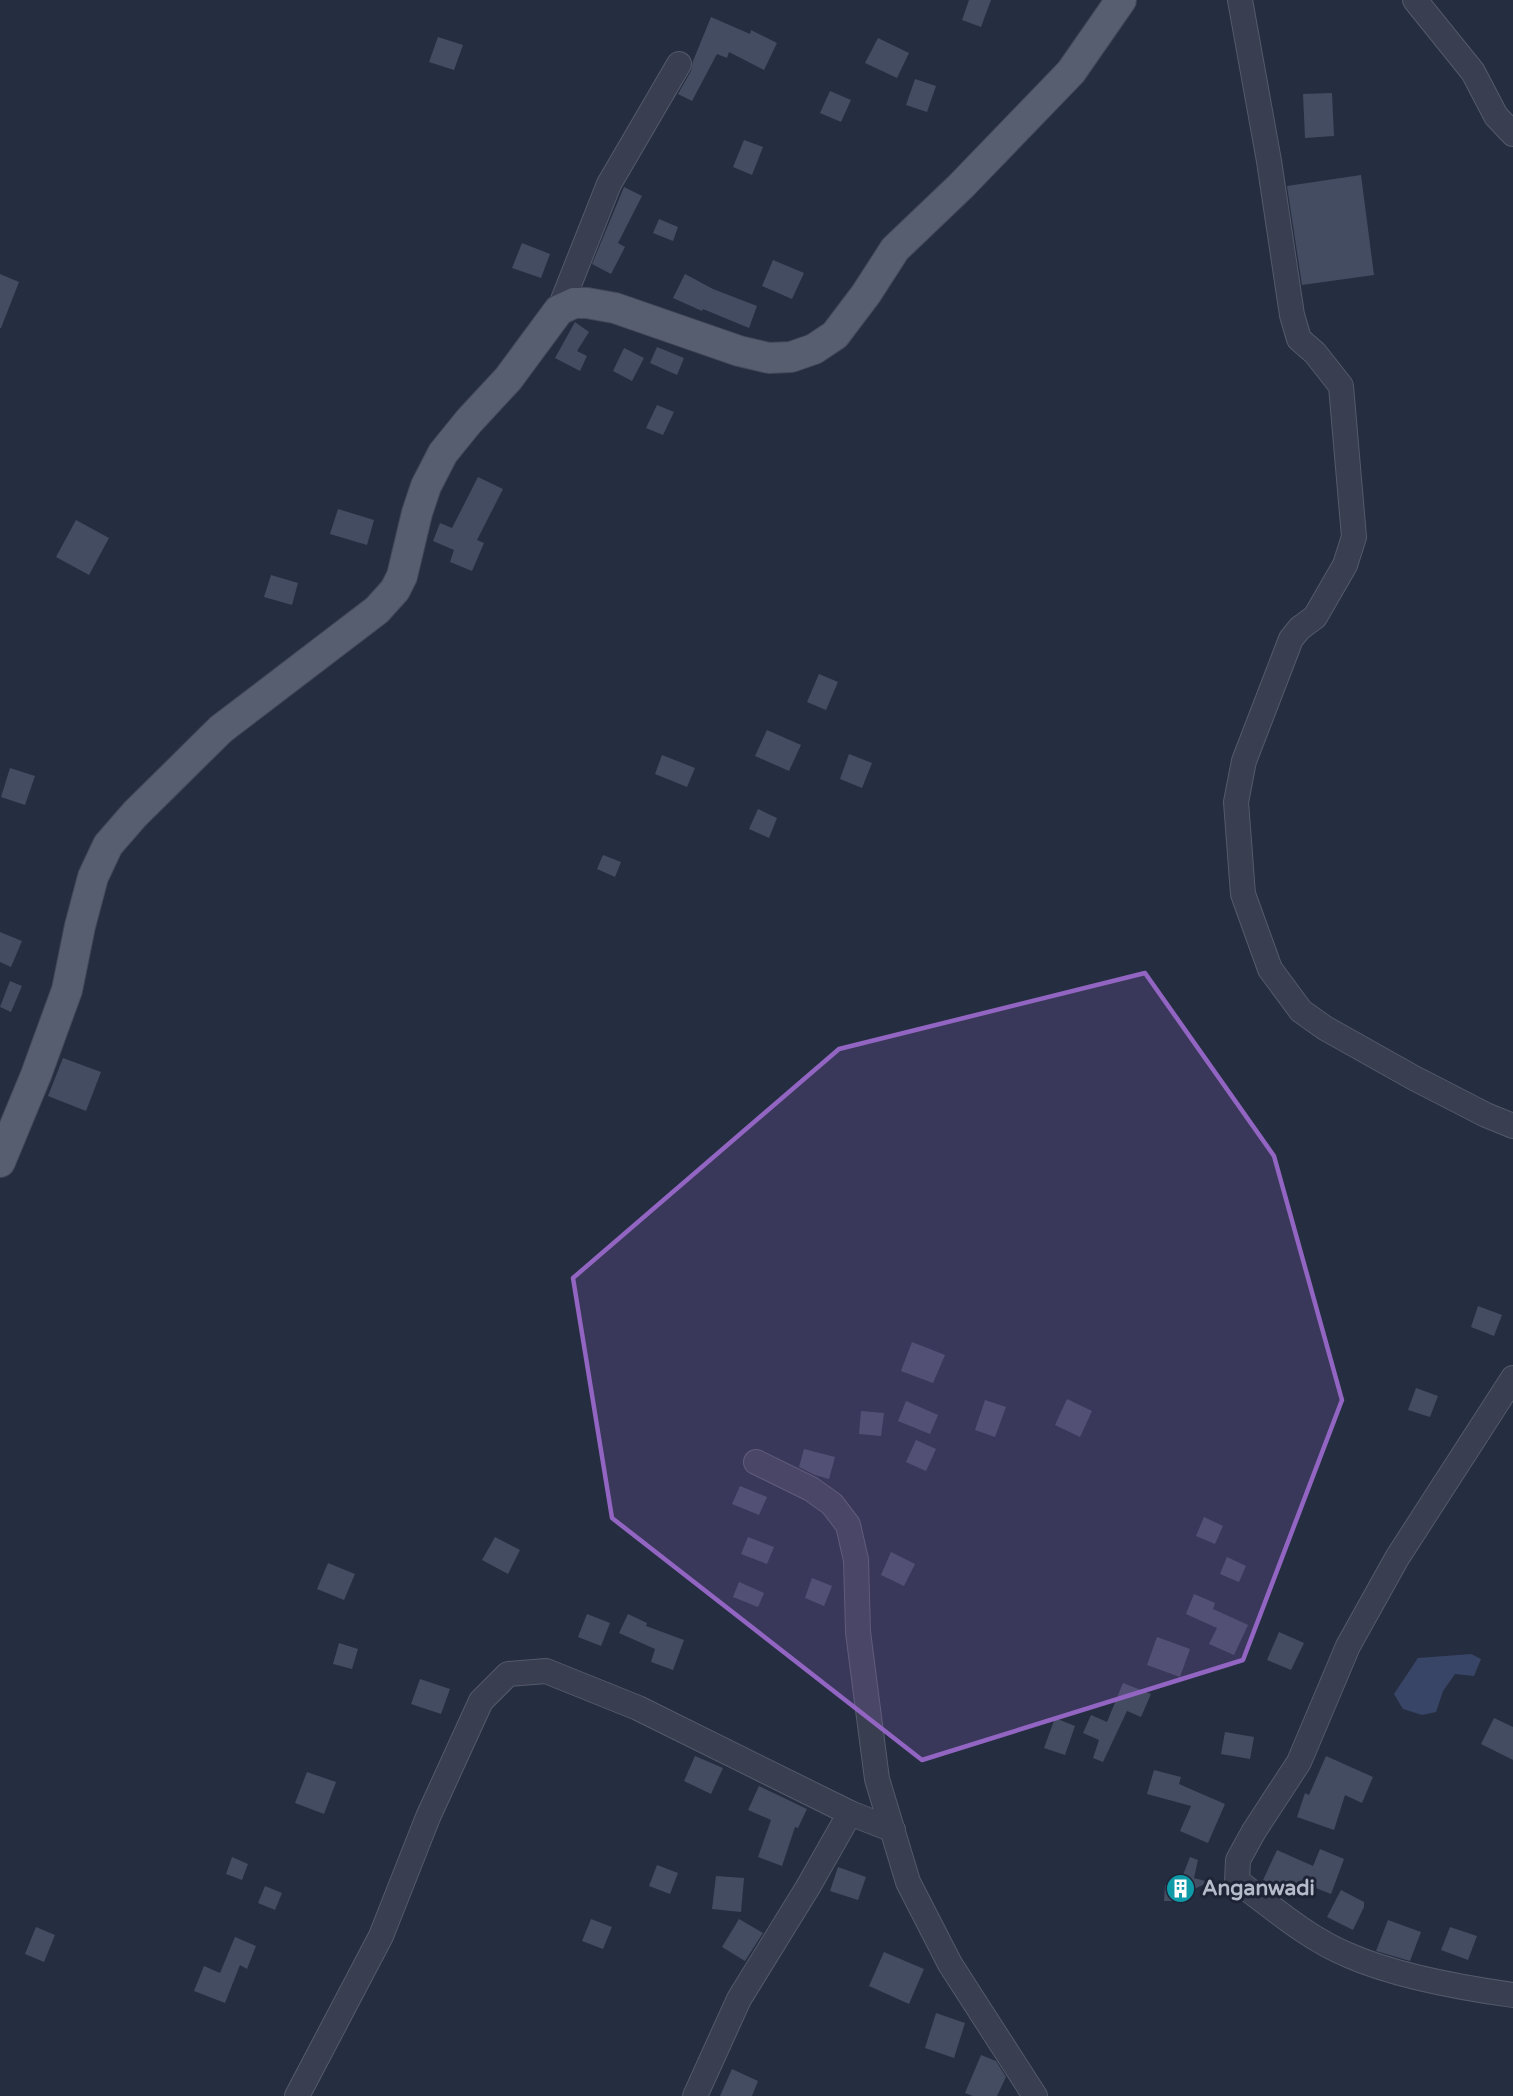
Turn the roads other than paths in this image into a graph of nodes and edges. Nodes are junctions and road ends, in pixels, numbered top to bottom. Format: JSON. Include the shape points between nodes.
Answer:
{"nodes":[{"id":1,"x":1121,"y":0,"type":"edge"},
{"id":2,"x":1240,"y":0,"type":"edge"},
{"id":3,"x":1415,"y":0,"type":"edge"},
{"id":4,"x":679,"y":64,"type":"dead end"},
{"id":5,"x":1513,"y":134,"type":"edge"},
{"id":6,"x":559,"y":310,"type":"junction"},
{"id":7,"x":1513,"y":1126,"type":"edge"},
{"id":8,"x":0,"y":1162,"type":"edge"},
{"id":9,"x":1513,"y":1377,"type":"edge"},
{"id":10,"x":756,"y":1462,"type":"dead end"},
{"id":11,"x":850,"y":1813,"type":"junction"},
{"id":12,"x":892,"y":1830,"type":"junction"},
{"id":13,"x":1513,"y":1995,"type":"edge"},
{"id":14,"x":297,"y":2096,"type":"edge"},
{"id":15,"x":695,"y":2096,"type":"edge"},
{"id":16,"x":1035,"y":2096,"type":"edge"}],
"edges":[{"from":1,"to":6,"type":"main road","via":[[1071,72],[894,249],[835,335],[814,349],[792,357],[769,358],[615,308],[574,303]]},
{"from":2,"to":7,"type":"street","via":[[1292,315],[1299,339],[1315,352],[1341,386],[1354,537],[1345,565],[1315,617],[1291,639],[1244,761],[1236,802],[1243,894],[1270,969],[1301,1011],[1414,1078]]},
{"from":3,"to":5,"type":"street","via":[[1473,72],[1496,116]]},
{"from":4,"to":6,"type":"street","via":[[609,184]]},
{"from":6,"to":8,"type":"main road","via":[[508,379],[443,453],[417,513],[402,576],[389,596],[377,610],[221,729],[108,844],[93,877],[67,990]]},
{"from":9,"to":13,"type":"street","via":[[1396,1558],[1348,1646],[1299,1762],[1238,1860],[1237,1881],[1303,1930],[1347,1955],[1399,1972]]},
{"from":10,"to":12,"type":"street","via":[[811,1489],[832,1504],[848,1525],[856,1560],[858,1632],[877,1779]]},
{"from":11,"to":12,"type":"street"},
{"from":11,"to":14,"type":"street","via":[[638,1708],[546,1671],[508,1674],[481,1701],[428,1817],[381,1936]]},
{"from":11,"to":15,"type":"street","via":[[739,1999]]},
{"from":12,"to":16,"type":"street","via":[[908,1882],[950,1964]]}]}
